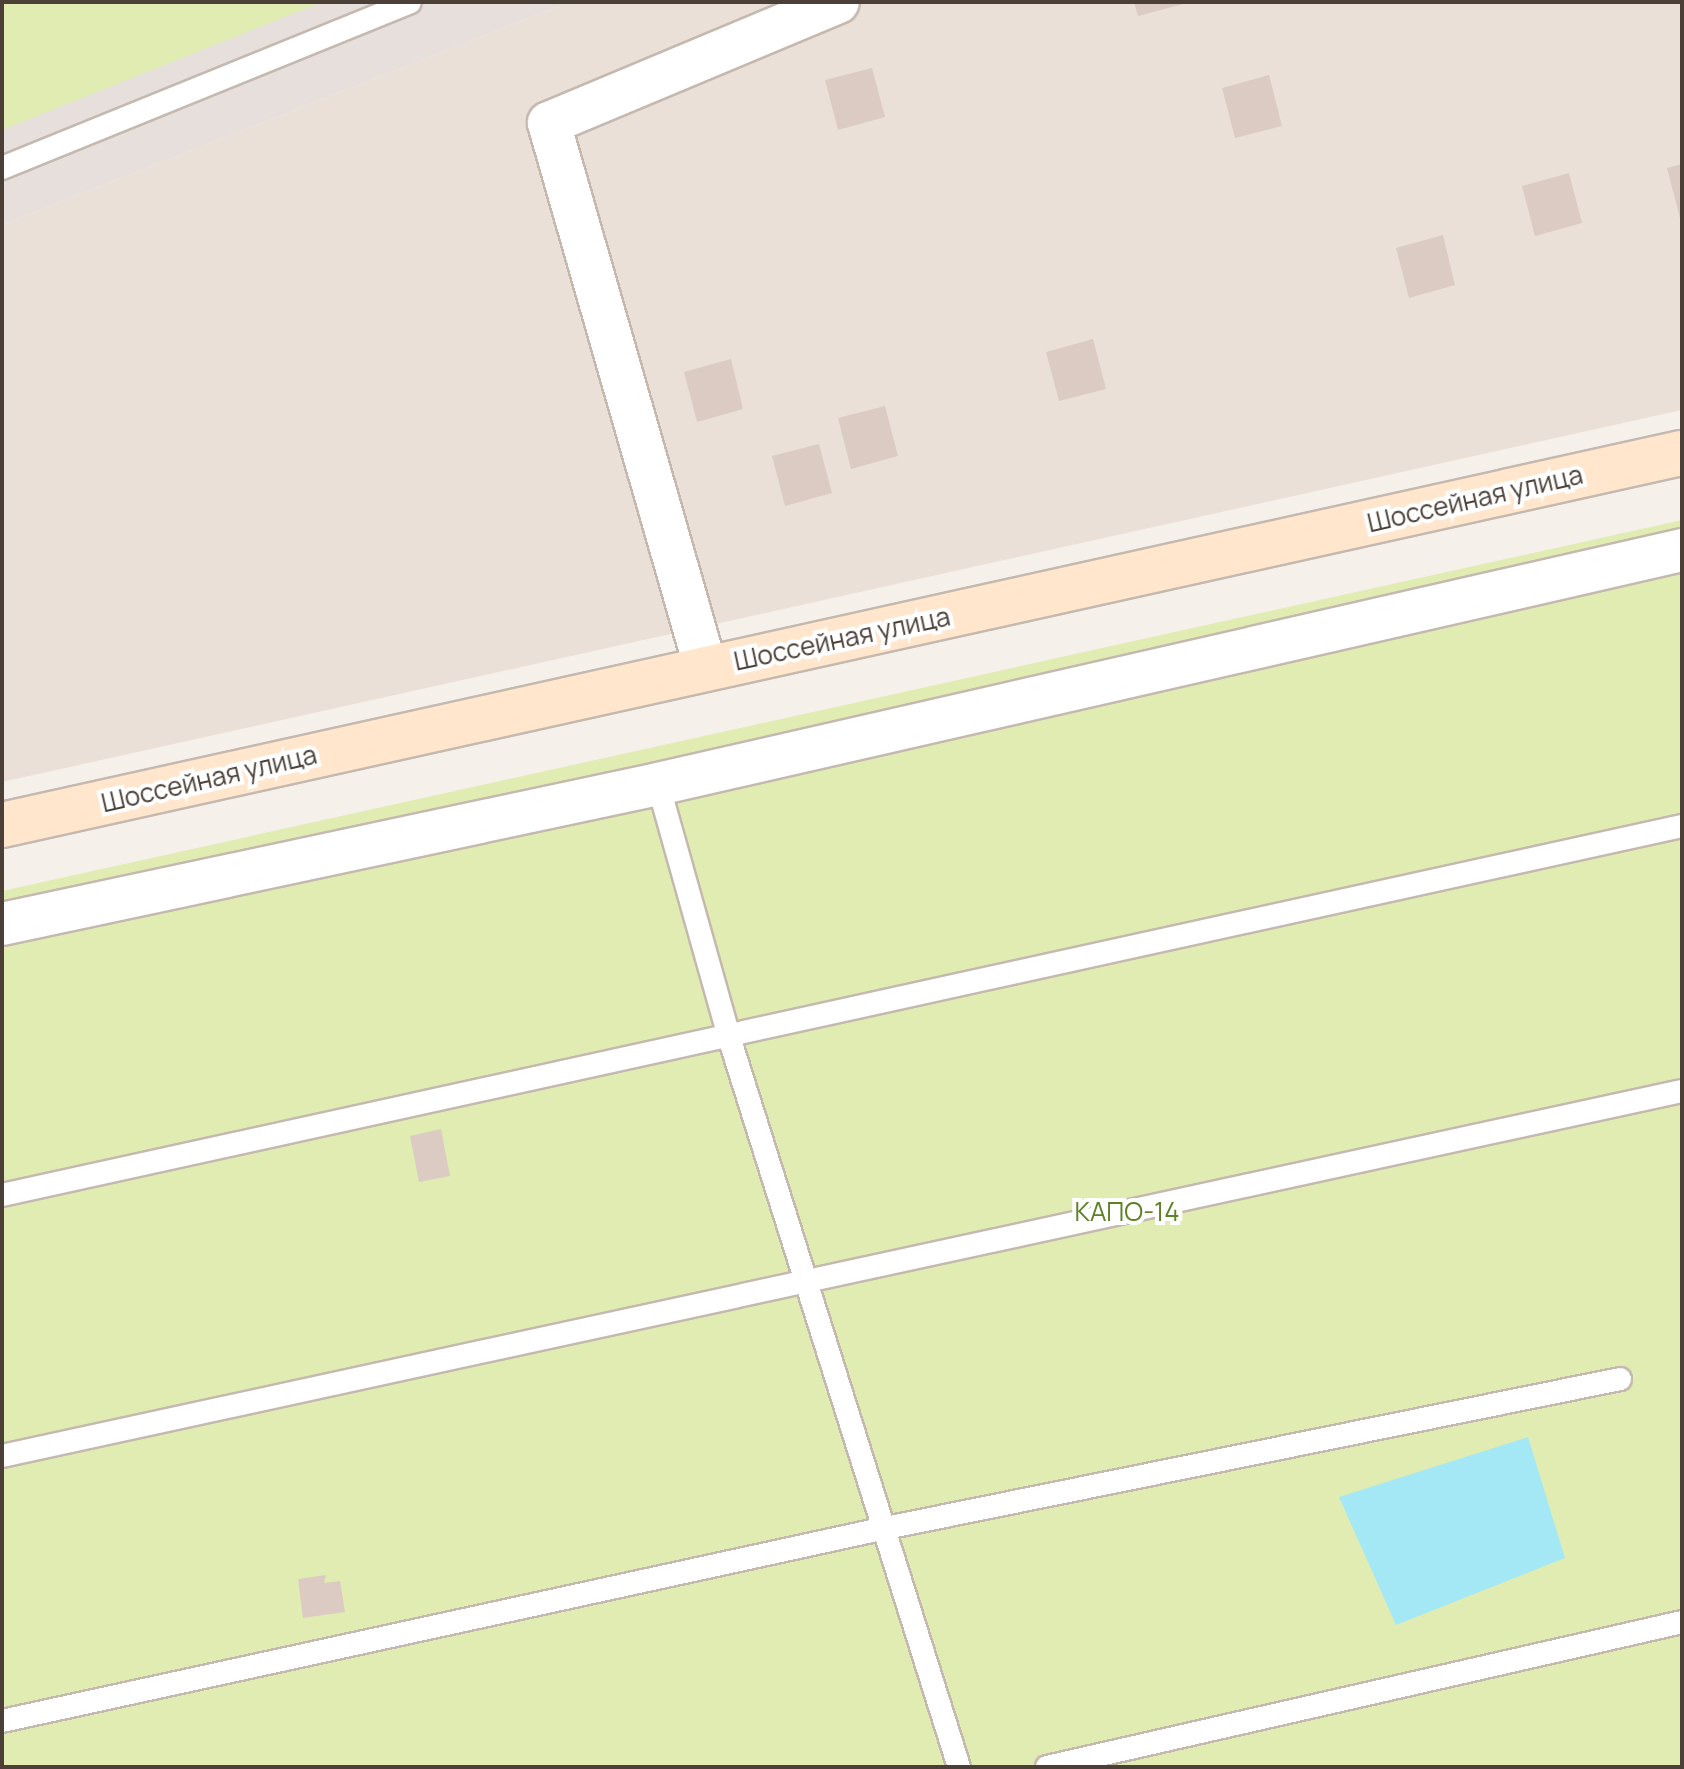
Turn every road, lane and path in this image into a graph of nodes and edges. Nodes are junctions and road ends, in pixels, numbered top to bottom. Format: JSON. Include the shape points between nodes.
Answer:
{"nodes":[{"id":1,"x":410,"y":2,"type":"edge"},
{"id":2,"x":838,"y":2,"type":"edge"},
{"id":3,"x":2,"y":168,"type":"edge"},
{"id":4,"x":1682,"y":453,"type":"edge"},
{"id":5,"x":1682,"y":550,"type":"edge"},
{"id":6,"x":706,"y":669,"type":"junction"},
{"id":7,"x":658,"y":784,"type":"junction"},
{"id":8,"x":2,"y":825,"type":"edge"},
{"id":9,"x":1682,"y":826,"type":"edge"},
{"id":10,"x":2,"y":924,"type":"edge"},
{"id":11,"x":729,"y":1037,"type":"junction"},
{"id":12,"x":1682,"y":1091,"type":"edge"},
{"id":13,"x":2,"y":1195,"type":"edge"},
{"id":14,"x":805,"y":1283,"type":"junction"},
{"id":15,"x":1620,"y":1379,"type":"dead end"},
{"id":16,"x":2,"y":1456,"type":"edge"},
{"id":17,"x":881,"y":1529,"type":"junction"},
{"id":18,"x":1682,"y":1622,"type":"edge"},
{"id":19,"x":2,"y":1721,"type":"edge"},
{"id":20,"x":959,"y":1767,"type":"edge"},
{"id":21,"x":1047,"y":1767,"type":"edge"}],
"edges":[{"from":1,"to":3,"type":"lane"},
{"from":2,"to":6,"type":"street","via":[[549,123]]},
{"from":4,"to":6,"type":"street","name":"Шоссейная улица"},
{"from":5,"to":7,"type":"street"},
{"from":6,"to":8,"type":"street","name":"Шоссейная улица"},
{"from":7,"to":10,"type":"street"},
{"from":7,"to":11,"type":"lane"},
{"from":9,"to":11,"type":"lane"},
{"from":11,"to":13,"type":"lane"},
{"from":11,"to":14,"type":"lane"},
{"from":12,"to":14,"type":"lane"},
{"from":14,"to":16,"type":"lane"},
{"from":14,"to":17,"type":"lane"},
{"from":15,"to":17,"type":"lane"},
{"from":17,"to":19,"type":"lane"},
{"from":17,"to":20,"type":"lane"},
{"from":18,"to":21,"type":"lane"}]}
